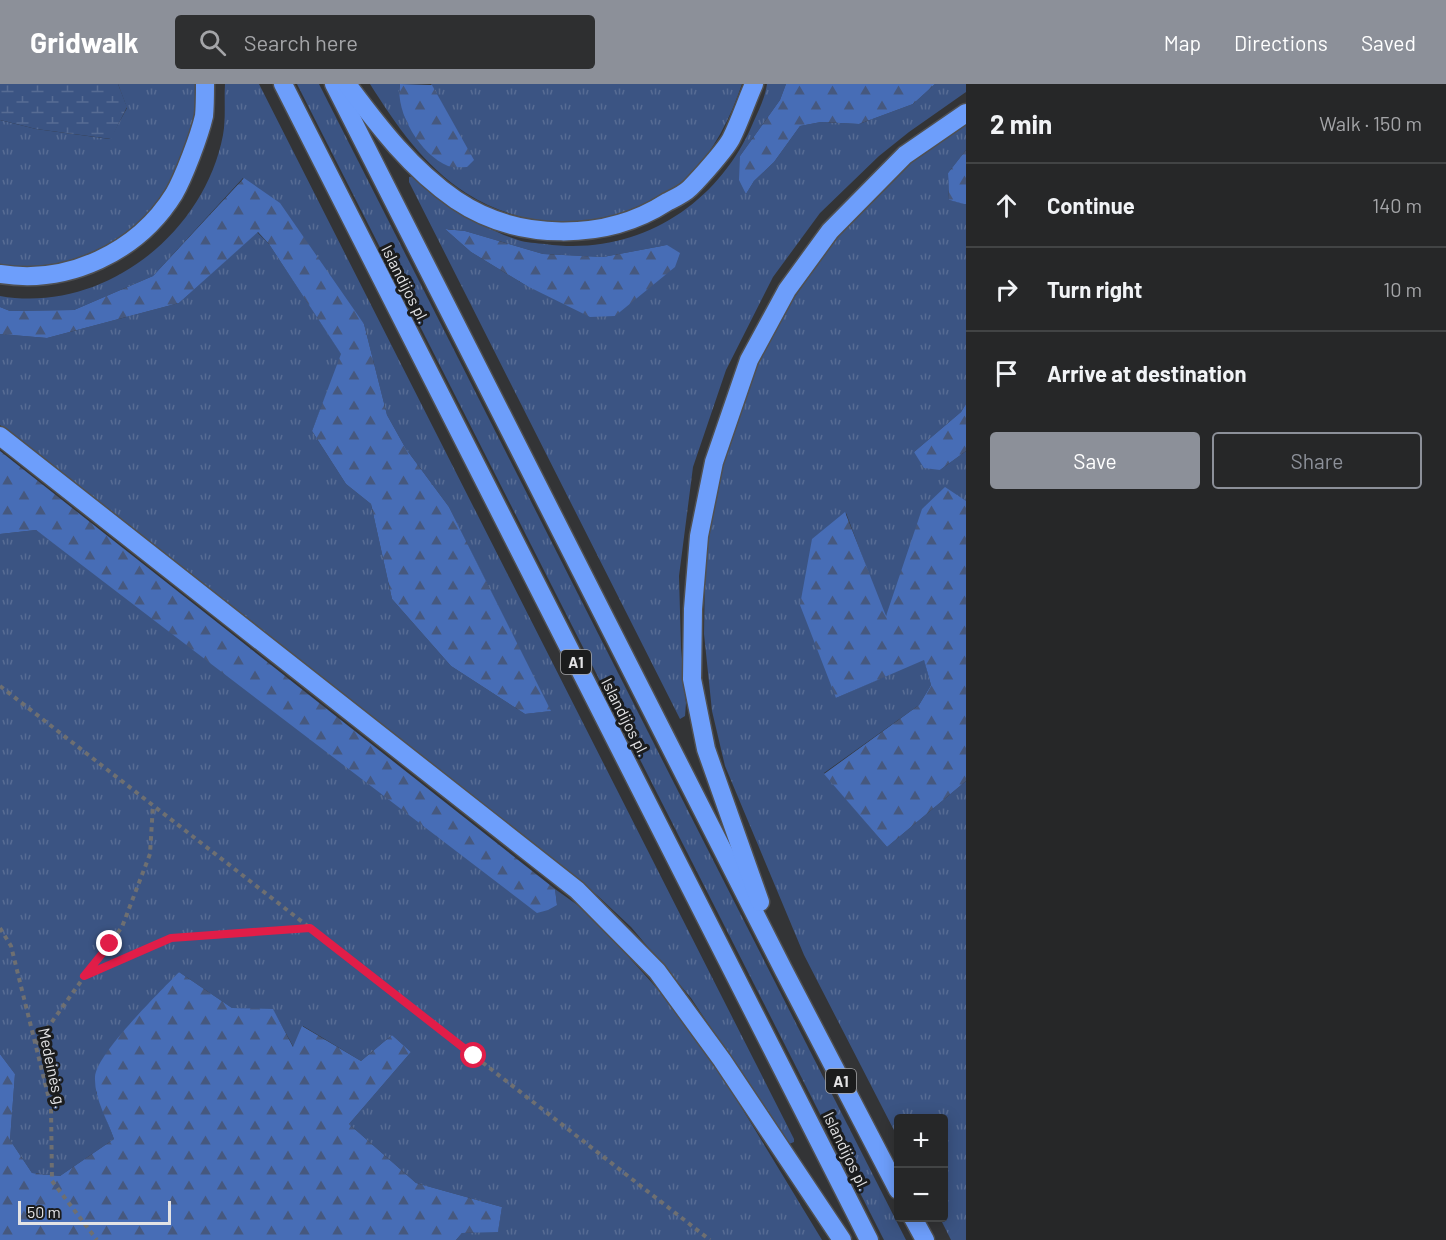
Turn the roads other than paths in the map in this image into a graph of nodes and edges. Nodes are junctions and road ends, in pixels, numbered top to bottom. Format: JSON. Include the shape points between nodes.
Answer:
{"nodes":[{"id":1,"x":205,"y":84,"type":"edge"},
{"id":2,"x":283,"y":84,"type":"edge"},
{"id":3,"x":334,"y":84,"type":"edge"},
{"id":4,"x":347,"y":84,"type":"edge"},
{"id":5,"x":753,"y":84,"type":"edge"},
{"id":6,"x":966,"y":113,"type":"edge"},
{"id":7,"x":0,"y":274,"type":"edge"},
{"id":8,"x":0,"y":436,"type":"edge"},
{"id":9,"x":784,"y":972,"type":"junction"},
{"id":10,"x":894,"y":1182,"type":"edge"},
{"id":11,"x":915,"y":1222,"type":"edge"},
{"id":12,"x":842,"y":1240,"type":"edge"},
{"id":13,"x":869,"y":1240,"type":"edge"},
{"id":14,"x":925,"y":1240,"type":"edge"}],
"edges":[{"from":1,"to":7,"type":"highway","via":[[204,116],[186,170],[175,192],[145,230],[129,244],[87,266],[35,276]]},
{"from":2,"to":13,"type":"highway","name":"Islandijos pl.","number":"A1"},
{"from":3,"to":9,"type":"highway","name":"Islandijos pl.","number":"A1"},
{"from":4,"to":5,"type":"highway","via":[[412,164],[456,200],[490,218],[535,229],[574,232],[617,225],[655,210],[690,188],[730,141]]},
{"from":6,"to":9,"type":"highway","via":[[906,155],[830,231],[787,290],[750,360],[714,462],[699,536],[692,679],[706,748]]},
{"from":8,"to":12,"type":"highway","via":[[577,890],[657,971],[722,1060]]},
{"from":9,"to":10,"type":"highway","name":"Islandijos pl.","number":"A1"},
{"from":11,"to":14,"type":"highway"}]}
